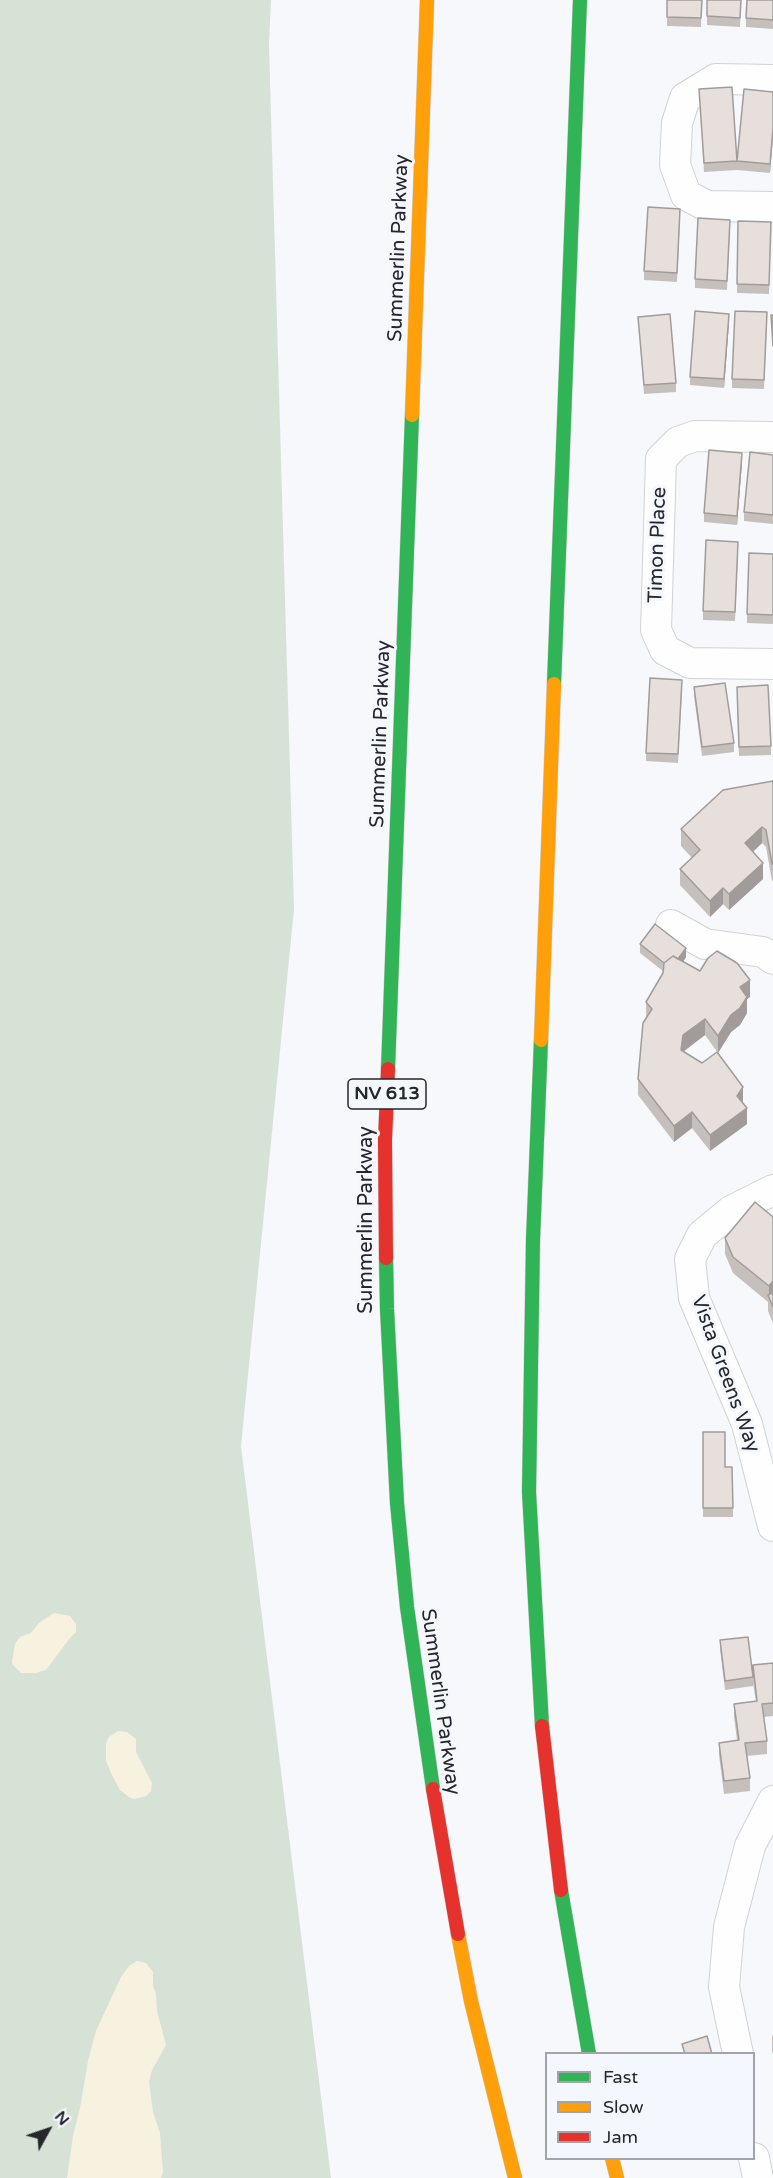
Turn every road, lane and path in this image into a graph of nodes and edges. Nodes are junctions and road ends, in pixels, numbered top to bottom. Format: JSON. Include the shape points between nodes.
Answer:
{"nodes":[{"id":1,"x":427,"y":0,"type":"edge"},
{"id":2,"x":580,"y":0,"type":"edge"},
{"id":3,"x":773,"y":80,"type":"edge"},
{"id":4,"x":773,"y":207,"type":"edge"},
{"id":5,"x":773,"y":437,"type":"edge"},
{"id":6,"x":773,"y":664,"type":"edge"},
{"id":7,"x":671,"y":925,"type":"dead end"},
{"id":8,"x":773,"y":958,"type":"edge"},
{"id":9,"x":773,"y":1190,"type":"edge"},
{"id":10,"x":773,"y":1526,"type":"edge"},
{"id":11,"x":773,"y":1801,"type":"edge"},
{"id":12,"x":589,"y":2052,"type":"edge"},
{"id":13,"x":738,"y":2052,"type":"edge"},
{"id":14,"x":612,"y":2160,"type":"edge"},
{"id":15,"x":754,"y":2160,"type":"edge"},
{"id":16,"x":515,"y":2178,"type":"edge"},
{"id":17,"x":617,"y":2178,"type":"edge"},
{"id":18,"x":758,"y":2178,"type":"edge"}],
"edges":[{"from":1,"to":16,"type":"highway","name":"Summerlin Parkway","number":"NV 613","via":[[385,1140],[389,1373],[397,1503],[418,1698],[469,1990]]},
{"from":2,"to":12,"type":"highway","via":[[533,1240],[529,1492],[540,1713],[561,1889]]},
{"from":3,"to":4,"type":"street","via":[[716,79],[686,98],[677,123],[675,165],[686,195],[707,206]]},
{"from":5,"to":6,"type":"street","name":"Timon Place","via":[[695,436],[678,442],[661,459],[656,630],[665,650],[690,663]]},
{"from":7,"to":8,"type":"street","via":[[705,944],[763,952]]},
{"from":9,"to":10,"type":"street","name":"Vista Greens Way","via":[[731,1211],[702,1235],[690,1259],[694,1298],[747,1424]]},
{"from":11,"to":13,"type":"street","via":[[750,1846],[729,1927],[724,1987]]},
{"from":14,"to":17,"type":"highway"},
{"from":15,"to":18,"type":"street"}]}
